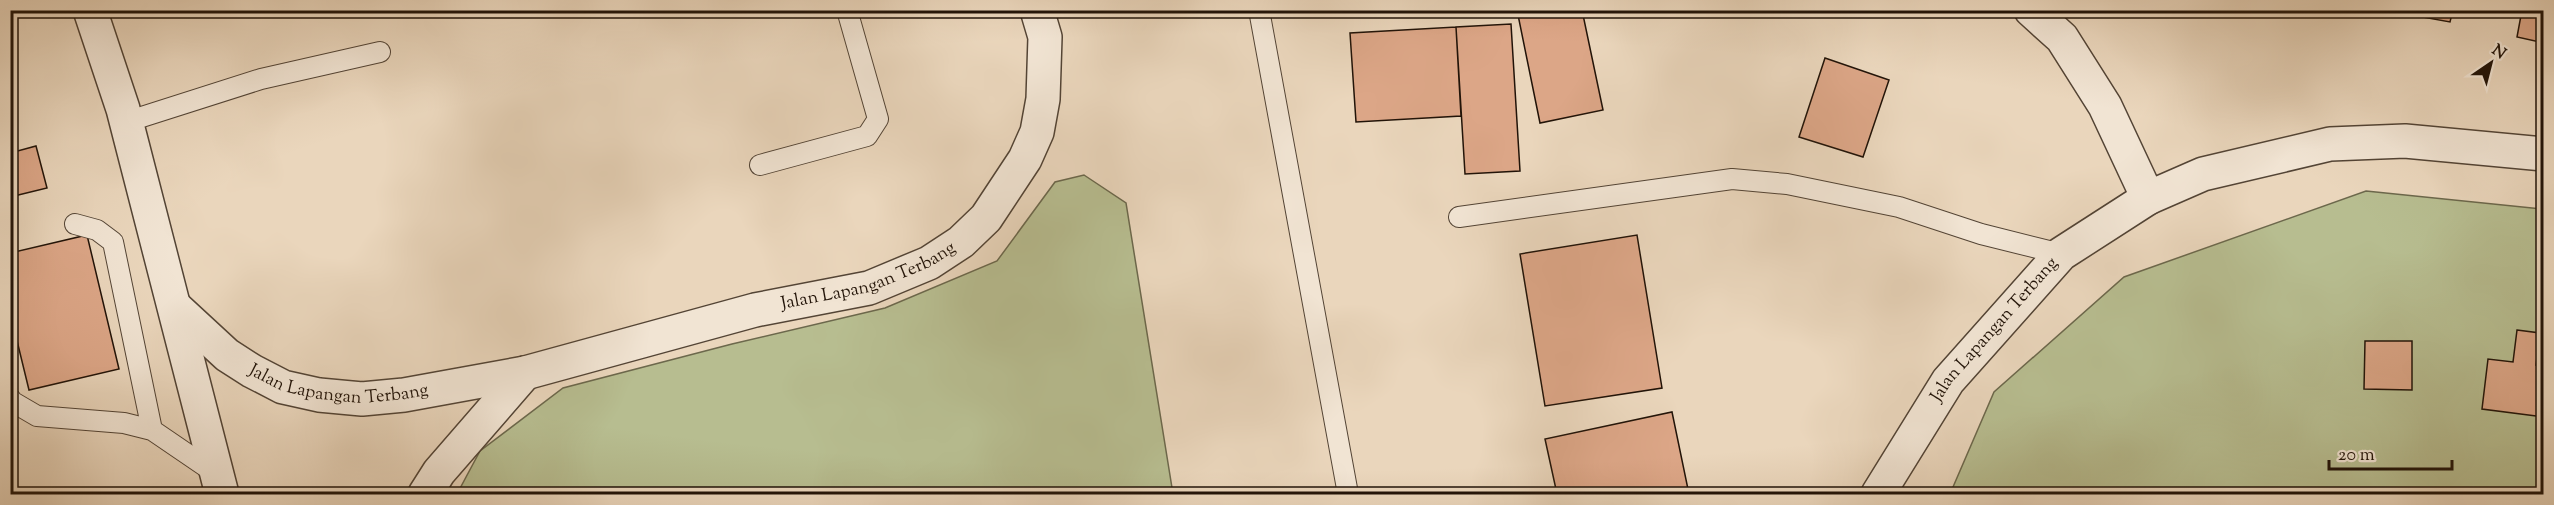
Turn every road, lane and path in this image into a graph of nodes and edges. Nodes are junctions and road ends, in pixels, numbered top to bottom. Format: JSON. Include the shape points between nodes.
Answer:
{"nodes":[{"id":1,"x":90,"y":10,"type":"edge"},
{"id":2,"x":848,"y":10,"type":"edge"},
{"id":3,"x":1037,"y":10,"type":"edge"},
{"id":4,"x":1259,"y":10,"type":"edge"},
{"id":5,"x":2031,"y":10,"type":"edge"},
{"id":6,"x":380,"y":52,"type":"dead end"},
{"id":7,"x":126,"y":122,"type":"junction"},
{"id":8,"x":2544,"y":154,"type":"edge"},
{"id":9,"x":760,"y":165,"type":"dead end"},
{"id":10,"x":2148,"y":198,"type":"junction"},
{"id":11,"x":1459,"y":217,"type":"dead end"},
{"id":12,"x":75,"y":224,"type":"dead end"},
{"id":13,"x":2061,"y":254,"type":"junction"},
{"id":14,"x":175,"y":307,"type":"junction"},
{"id":15,"x":525,"y":373,"type":"junction"},
{"id":16,"x":10,"y":398,"type":"edge"},
{"id":17,"x":152,"y":430,"type":"junction"},
{"id":18,"x":220,"y":485,"type":"edge"},
{"id":19,"x":425,"y":495,"type":"edge"},
{"id":20,"x":1348,"y":495,"type":"edge"},
{"id":21,"x":1878,"y":495,"type":"edge"}],
"edges":[{"from":1,"to":7,"type":"street"},
{"from":2,"to":9,"type":"lane","via":[[878,119],[874,129],[867,136]]},
{"from":3,"to":15,"type":"street","name":"Jalan Lapangan Terbang","via":[[1045,38],[1043,99],[1037,132],[1025,159],[986,218],[961,242],[929,263],[869,288],[755,310]]},
{"from":4,"to":20,"type":"lane"},
{"from":5,"to":10,"type":"street","via":[[2062,38],[2105,106]]},
{"from":6,"to":7,"type":"lane","via":[[261,79]]},
{"from":7,"to":14,"type":"street"},
{"from":8,"to":10,"type":"street","name":"Jalan Lapangan Terbang","via":[[2405,141],[2330,144],[2203,174]]},
{"from":10,"to":13,"type":"street","name":"Jalan Lapangan Terbang"},
{"from":11,"to":13,"type":"lane","via":[[1732,179],[1787,184],[1899,207],[1981,234]]},
{"from":12,"to":17,"type":"lane","via":[[97,230],[113,242]]},
{"from":13,"to":21,"type":"street","name":"Jalan Lapangan Terbang","via":[[1948,381]]},
{"from":14,"to":15,"type":"street","name":"Jalan Lapangan Terbang","via":[[226,355],[252,371],[283,387],[319,395],[362,399],[404,395]]},
{"from":14,"to":18,"type":"street"},
{"from":15,"to":19,"type":"street","via":[[439,472]]},
{"from":16,"to":17,"type":"lane","via":[[37,416],[124,423]]},
{"from":17,"to":18,"type":"lane"}]}
